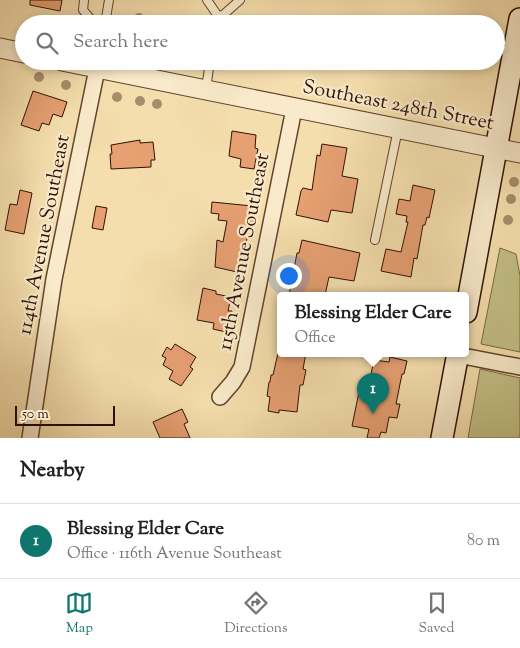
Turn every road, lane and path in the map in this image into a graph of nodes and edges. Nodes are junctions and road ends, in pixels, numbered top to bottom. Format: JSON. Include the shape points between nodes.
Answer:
{"nodes":[{"id":1,"x":84,"y":0,"type":"edge"},
{"id":2,"x":109,"y":0,"type":"edge"},
{"id":3,"x":207,"y":0,"type":"edge"},
{"id":4,"x":240,"y":0,"type":"edge"},
{"id":5,"x":88,"y":15,"type":"edge"},
{"id":6,"x":106,"y":15,"type":"edge"},
{"id":7,"x":214,"y":15,"type":"edge"},
{"id":8,"x":222,"y":15,"type":"edge"},
{"id":9,"x":520,"y":20,"type":"edge"},
{"id":10,"x":0,"y":48,"type":"edge"},
{"id":11,"x":15,"y":51,"type":"edge"},
{"id":12,"x":97,"y":70,"type":"edge"},
{"id":13,"x":119,"y":70,"type":"edge"},
{"id":14,"x":208,"y":70,"type":"edge"},
{"id":15,"x":205,"y":91,"type":"junction"},
{"id":16,"x":294,"y":109,"type":"junction"},
{"id":17,"x":398,"y":130,"type":"junction"},
{"id":18,"x":495,"y":148,"type":"junction"},
{"id":19,"x":520,"y":153,"type":"edge"},
{"id":20,"x":375,"y":240,"type":"dead end"},
{"id":21,"x":469,"y":295,"type":"edge"},
{"id":22,"x":469,"y":356,"type":"edge"},
{"id":23,"x":457,"y":357,"type":"edge"},
{"id":24,"x":520,"y":367,"type":"edge"},
{"id":25,"x":220,"y":397,"type":"dead end"},
{"id":26,"x":30,"y":438,"type":"edge"},
{"id":27,"x":442,"y":438,"type":"edge"}],
"edges":[{"from":1,"to":5,"type":"lane"},
{"from":2,"to":6,"type":"lane"},
{"from":3,"to":7,"type":"lane"},
{"from":4,"to":8,"type":"lane"},
{"from":9,"to":18,"type":"main road"},
{"from":10,"to":11,"type":"street"},
{"from":12,"to":26,"type":"street","name":"114th Avenue Southeast","via":[[54,279]]},
{"from":13,"to":15,"type":"street","name":"Southeast 248th Street"},
{"from":14,"to":15,"type":"lane"},
{"from":15,"to":16,"type":"street","name":"Southeast 248th Street"},
{"from":16,"to":17,"type":"street","name":"Southeast 248th Street"},
{"from":16,"to":25,"type":"street","name":"115th Avenue Southeast","via":[[242,367]]},
{"from":17,"to":18,"type":"street","name":"Southeast 248th Street"},
{"from":17,"to":20,"type":"lane"},
{"from":18,"to":19,"type":"street","name":"Southeast 248th Street"},
{"from":18,"to":21,"type":"main road"},
{"from":22,"to":24,"type":"street"},
{"from":23,"to":27,"type":"main road"}]}
